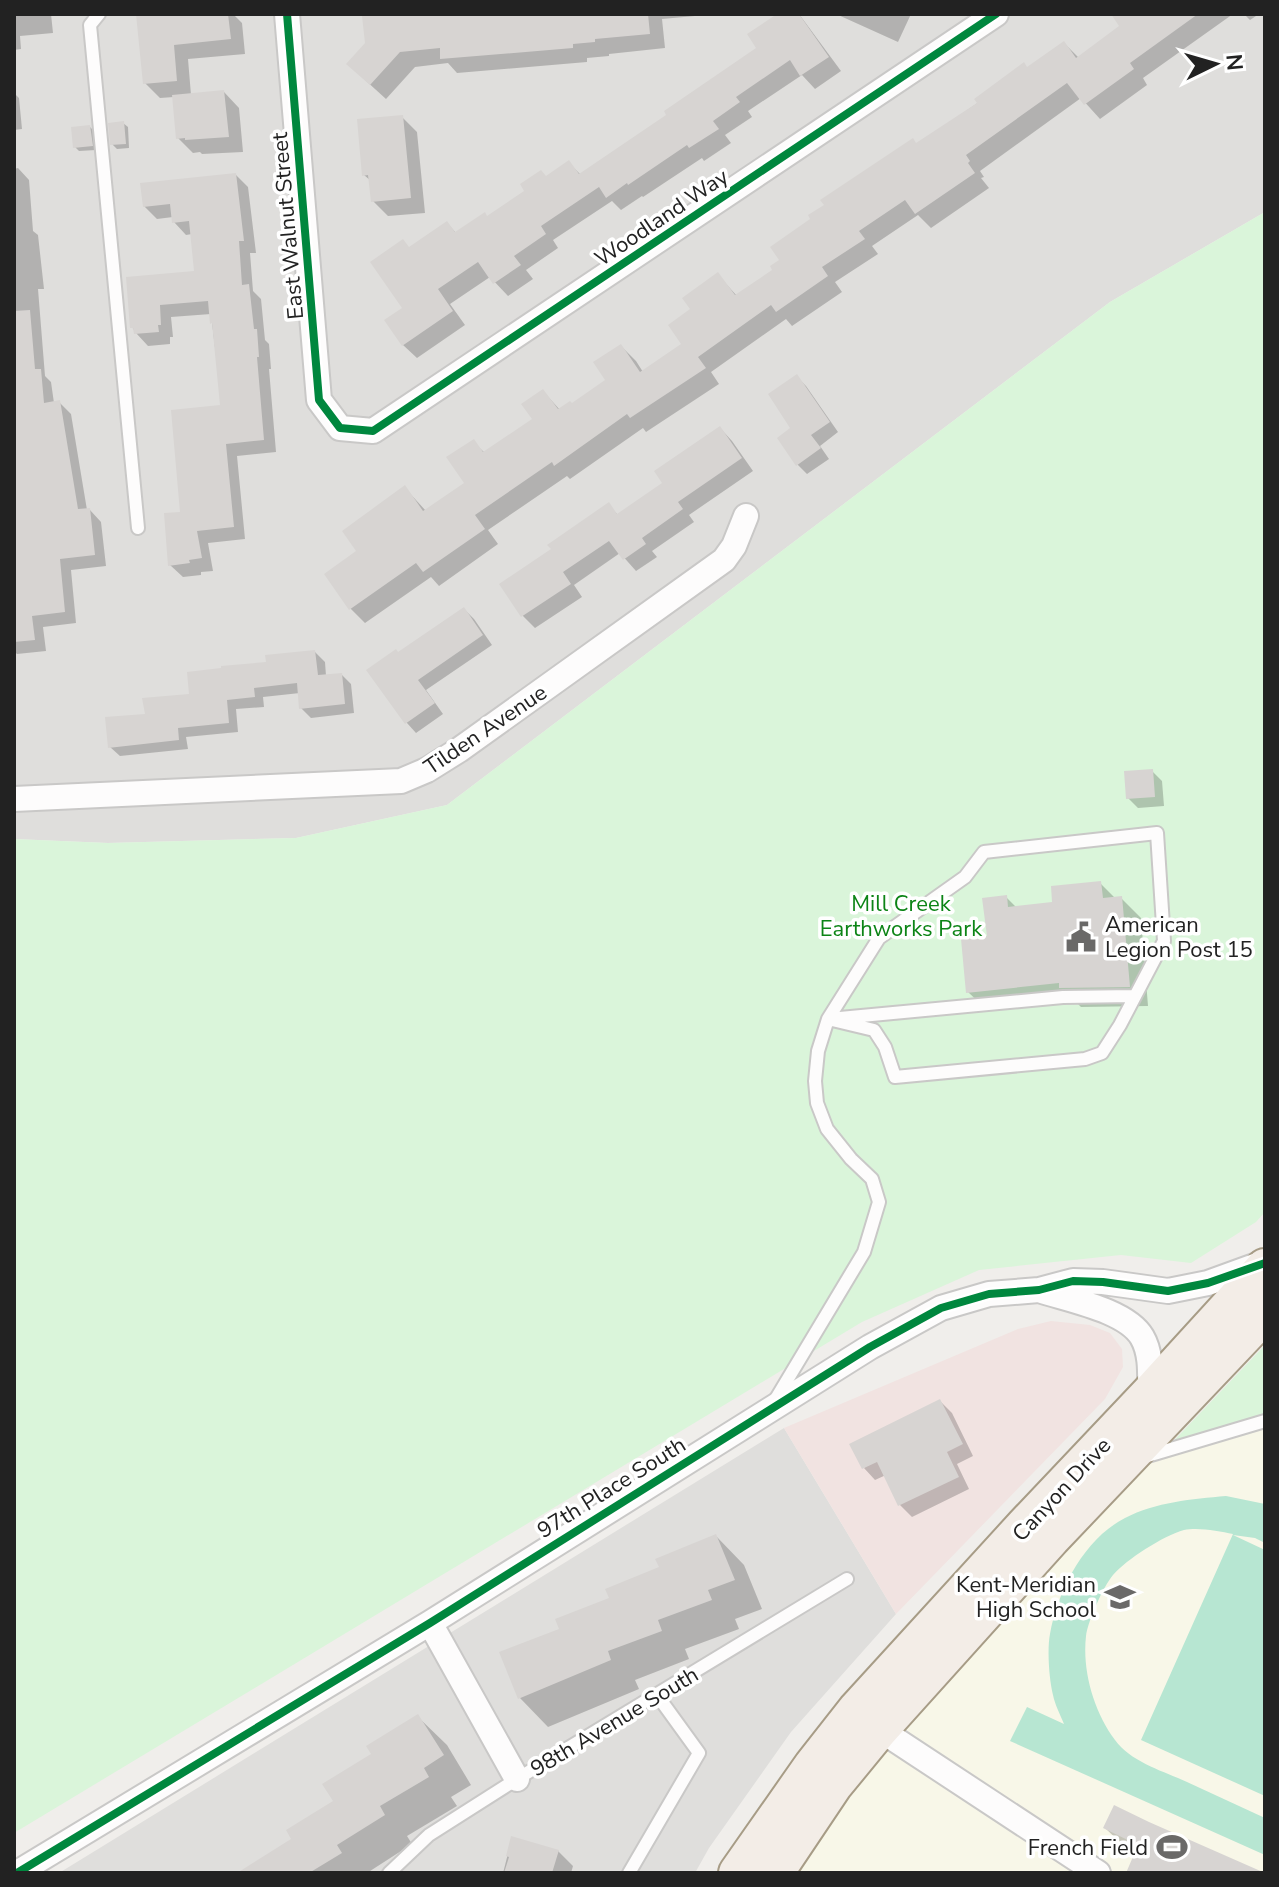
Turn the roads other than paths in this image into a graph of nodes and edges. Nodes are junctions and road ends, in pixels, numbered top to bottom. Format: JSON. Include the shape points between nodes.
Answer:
{"nodes":[{"id":1,"x":99,"y":14,"type":"edge"},
{"id":2,"x":287,"y":14,"type":"edge"},
{"id":3,"x":987,"y":16,"type":"edge"},
{"id":4,"x":340,"y":428,"type":"joint"},
{"id":5,"x":746,"y":516,"type":"dead end"},
{"id":6,"x":138,"y":528,"type":"dead end"},
{"id":7,"x":14,"y":799,"type":"edge"},
{"id":8,"x":1135,"y":996,"type":"junction"},
{"id":9,"x":828,"y":1019,"type":"junction"},
{"id":10,"x":1265,"y":1265,"type":"edge"},
{"id":11,"x":1039,"y":1290,"type":"junction"},
{"id":12,"x":1265,"y":1313,"type":"edge"},
{"id":13,"x":1150,"y":1394,"type":"junction"},
{"id":14,"x":770,"y":1408,"type":"junction"},
{"id":15,"x":1265,"y":1413,"type":"edge"},
{"id":16,"x":1260,"y":1422,"type":"edge"},
{"id":17,"x":1126,"y":1461,"type":"junction"},
{"id":18,"x":847,"y":1579,"type":"dead end"},
{"id":19,"x":430,"y":1623,"type":"junction"},
{"id":20,"x":657,"y":1695,"type":"junction"},
{"id":21,"x":868,"y":1719,"type":"junction"},
{"id":22,"x":517,"y":1779,"type":"junction"},
{"id":23,"x":17,"y":1873,"type":"edge"},
{"id":24,"x":389,"y":1873,"type":"edge"},
{"id":25,"x":629,"y":1873,"type":"edge"},
{"id":26,"x":738,"y":1873,"type":"edge"},
{"id":27,"x":774,"y":1873,"type":"edge"},
{"id":28,"x":1098,"y":1873,"type":"edge"}],
"edges":[{"from":1,"to":6,"type":"lane","via":[[90,25]]},
{"from":2,"to":4,"type":"street","name":"East Walnut Street","via":[[319,400]]},
{"from":3,"to":4,"type":"street","name":"Woodland Way","via":[[373,431]]},
{"from":5,"to":7,"type":"street","name":"Tilden Avenue","via":[[724,560],[459,750],[401,781]]},
{"from":8,"to":9,"type":"lane","via":[[1063,997]]},
{"from":8,"to":9,"type":"lane","via":[[1102,1053],[1085,1059],[895,1077],[874,1030]]},
{"from":8,"to":9,"type":"lane","via":[[1164,941],[1157,833],[984,852],[965,877],[879,938]]},
{"from":9,"to":14,"type":"lane","via":[[818,1051],[817,1103],[827,1129],[872,1179],[879,1202],[864,1252]]},
{"from":10,"to":11,"type":"street","name":"97th Place South","via":[[1168,1291],[1089,1281]]},
{"from":10,"to":13,"type":"main road","name":"Canyon Drive"},
{"from":11,"to":13,"type":"street","name":"97th Place South","via":[[1097,1308],[1134,1327],[1150,1360]]},
{"from":11,"to":14,"type":"street","name":"97th Place South","via":[[989,1294],[941,1308]]},
{"from":12,"to":17,"type":"main road","name":"Canyon Drive"},
{"from":13,"to":21,"type":"main road","name":"Canyon Drive","via":[[1025,1526]]},
{"from":14,"to":19,"type":"street","name":"97th Place South"},
{"from":15,"to":16,"type":"lane"},
{"from":16,"to":17,"type":"lane"},
{"from":17,"to":21,"type":"main road","name":"Canyon Drive"},
{"from":18,"to":20,"type":"lane","name":"98th Avenue South"},
{"from":19,"to":22,"type":"street"},
{"from":19,"to":23,"type":"street","name":"97th Place South"},
{"from":20,"to":22,"type":"lane","name":"98th Avenue South"},
{"from":20,"to":25,"type":"lane","via":[[699,1753]]},
{"from":21,"to":26,"type":"main road","via":[[813,1766]]},
{"from":21,"to":27,"type":"main road","via":[[833,1785]]},
{"from":21,"to":28,"type":"street"},
{"from":22,"to":24,"type":"lane","name":"98th Avenue South","via":[[429,1835]]}]}
